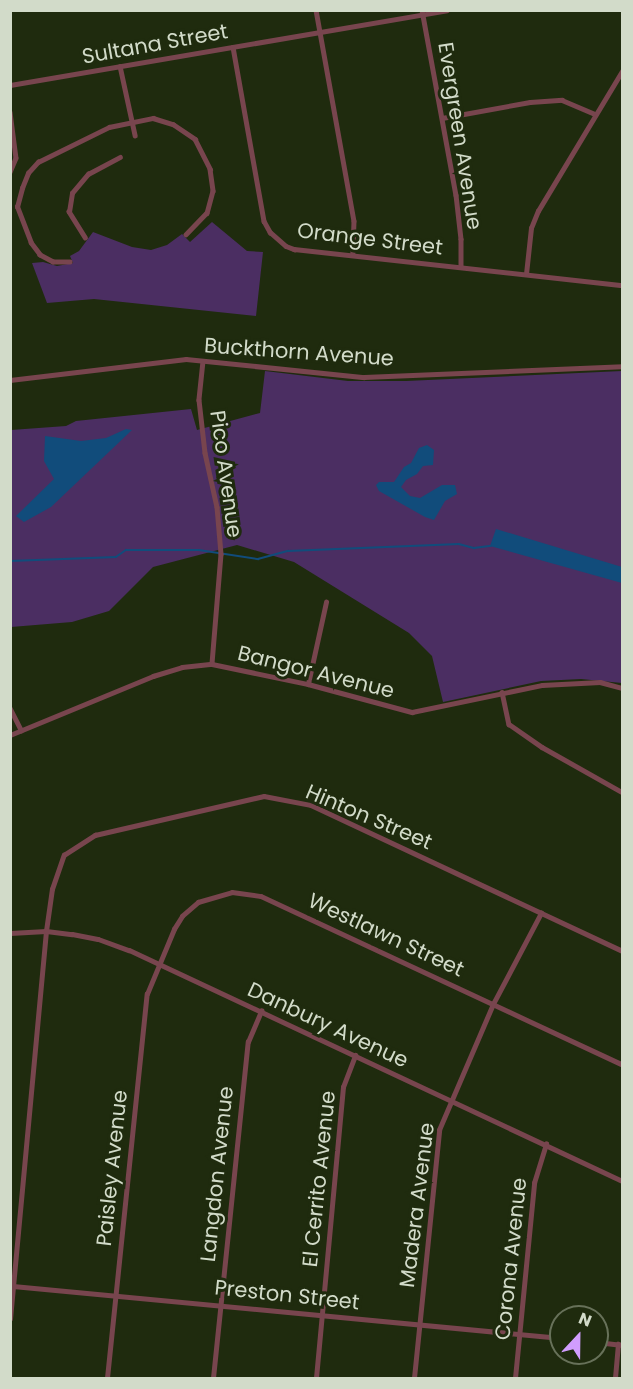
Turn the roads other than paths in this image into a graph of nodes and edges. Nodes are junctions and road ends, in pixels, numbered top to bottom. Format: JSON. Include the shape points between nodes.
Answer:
{"nodes":[{"id":1,"x":316,"y":10,"type":"edge"},
{"id":2,"x":447,"y":10,"type":"edge"},
{"id":3,"x":423,"y":13,"type":"edge"},
{"id":4,"x":320,"y":32,"type":"junction"},
{"id":5,"x":233,"y":47,"type":"junction"},
{"id":6,"x":120,"y":66,"type":"junction"},
{"id":7,"x":622,"y":71,"type":"edge"},
{"id":8,"x":10,"y":85,"type":"edge"},
{"id":9,"x":10,"y":112,"type":"edge"},
{"id":10,"x":595,"y":114,"type":"junction"},
{"id":11,"x":442,"y":118,"type":"junction"},
{"id":12,"x":132,"y":122,"type":"junction"},
{"id":13,"x":135,"y":135,"type":"dead end"},
{"id":14,"x":120,"y":157,"type":"dead end"},
{"id":15,"x":10,"y":172,"type":"edge"},
{"id":16,"x":186,"y":235,"type":"dead end"},
{"id":17,"x":85,"y":238,"type":"dead end"},
{"id":18,"x":353,"y":255,"type":"junction"},
{"id":19,"x":70,"y":262,"type":"dead end"},
{"id":20,"x":461,"y":267,"type":"junction"},
{"id":21,"x":526,"y":274,"type":"junction"},
{"id":22,"x":622,"y":285,"type":"edge"},
{"id":23,"x":203,"y":361,"type":"junction"},
{"id":24,"x":622,"y":366,"type":"edge"},
{"id":25,"x":10,"y":380,"type":"edge"},
{"id":26,"x":326,"y":602,"type":"dead end"},
{"id":27,"x":212,"y":664,"type":"junction"},
{"id":28,"x":308,"y":684,"type":"junction"},
{"id":29,"x":622,"y":688,"type":"edge"},
{"id":30,"x":502,"y":692,"type":"junction"},
{"id":31,"x":10,"y":708,"type":"edge"},
{"id":32,"x":21,"y":730,"type":"junction"},
{"id":33,"x":10,"y":735,"type":"edge"},
{"id":34,"x":622,"y":792,"type":"edge"},
{"id":35,"x":541,"y":913,"type":"junction"},
{"id":36,"x":46,"y":931,"type":"junction"},
{"id":37,"x":10,"y":933,"type":"edge"},
{"id":38,"x":622,"y":951,"type":"edge"},
{"id":39,"x":158,"y":963,"type":"junction"},
{"id":40,"x":493,"y":1004,"type":"junction"},
{"id":41,"x":261,"y":1011,"type":"junction"},
{"id":42,"x":355,"y":1055,"type":"junction"},
{"id":43,"x":622,"y":1064,"type":"edge"},
{"id":44,"x":451,"y":1100,"type":"junction"},
{"id":45,"x":546,"y":1144,"type":"junction"},
{"id":46,"x":622,"y":1181,"type":"edge"},
{"id":47,"x":12,"y":1286,"type":"edge"},
{"id":48,"x":115,"y":1296,"type":"junction"},
{"id":49,"x":220,"y":1305,"type":"junction"},
{"id":50,"x":322,"y":1314,"type":"junction"},
{"id":51,"x":10,"y":1319,"type":"edge"},
{"id":52,"x":420,"y":1326,"type":"junction"},
{"id":53,"x":520,"y":1334,"type":"junction"},
{"id":54,"x":549,"y":1337,"type":"edge"},
{"id":55,"x":620,"y":1345,"type":"edge"},
{"id":56,"x":107,"y":1378,"type":"edge"},
{"id":57,"x":213,"y":1378,"type":"edge"},
{"id":58,"x":316,"y":1378,"type":"edge"},
{"id":59,"x":414,"y":1378,"type":"edge"},
{"id":60,"x":515,"y":1378,"type":"edge"},
{"id":61,"x":615,"y":1378,"type":"edge"}],
"edges":[{"from":1,"to":4,"type":"street"},
{"from":2,"to":3,"type":"street","name":"Sultana Street"},
{"from":3,"to":4,"type":"street","name":"Sultana Street"},
{"from":3,"to":11,"type":"street","name":"Evergreen Avenue"},
{"from":4,"to":5,"type":"street","name":"Sultana Street"},
{"from":4,"to":18,"type":"street","via":[[354,221]]},
{"from":5,"to":6,"type":"street","name":"Sultana Street"},
{"from":5,"to":18,"type":"street","name":"Orange Street","via":[[258,192],[270,232],[294,249]]},
{"from":6,"to":8,"type":"street","name":"Sultana Street"},
{"from":6,"to":12,"type":"street"},
{"from":7,"to":10,"type":"street"},
{"from":9,"to":15,"type":"street","via":[[16,158]]},
{"from":10,"to":11,"type":"street","via":[[562,100]]},
{"from":10,"to":21,"type":"street","via":[[538,211],[531,228]]},
{"from":11,"to":20,"type":"street","name":"Evergreen Avenue","via":[[457,207]]},
{"from":12,"to":13,"type":"street"},
{"from":12,"to":16,"type":"street","via":[[153,118],[173,124],[195,139],[210,169],[213,191],[207,213]]},
{"from":12,"to":19,"type":"street","via":[[70,144],[38,162],[28,173],[17,207],[32,243],[40,255],[53,262]]},
{"from":14,"to":17,"type":"street","via":[[88,174],[72,193],[69,212]]},
{"from":18,"to":20,"type":"street","name":"Orange Street"},
{"from":20,"to":21,"type":"street","name":"Orange Street"},
{"from":21,"to":22,"type":"street","name":"Orange Street"},
{"from":23,"to":24,"type":"street","name":"Buckthorn Avenue","via":[[364,377]]},
{"from":23,"to":25,"type":"street","name":"Buckthorn Avenue","via":[[158,361]]},
{"from":23,"to":27,"type":"street","name":"Pico Avenue","via":[[199,400],[221,554]]},
{"from":26,"to":28,"type":"street"},
{"from":27,"to":28,"type":"street","name":"Bangor Avenue"},
{"from":27,"to":32,"type":"street","name":"Bangor Avenue","via":[[182,667],[153,676]]},
{"from":28,"to":30,"type":"street","name":"Bangor Avenue","via":[[412,712]]},
{"from":29,"to":30,"type":"street","name":"Bangor Avenue","via":[[600,682]]},
{"from":30,"to":34,"type":"street","via":[[509,724]]},
{"from":31,"to":32,"type":"street"},
{"from":32,"to":33,"type":"street","name":"Bangor Avenue"},
{"from":35,"to":36,"type":"street","name":"Hinton Street","via":[[311,805],[264,796],[95,836],[64,855],[52,889]]},
{"from":35,"to":38,"type":"street","name":"Hinton Street"},
{"from":35,"to":40,"type":"street","name":"Madera Avenue"},
{"from":36,"to":37,"type":"street","name":"Danbury Avenue"},
{"from":36,"to":39,"type":"street","name":"Danbury Avenue","via":[[98,939]]},
{"from":36,"to":47,"type":"street","name":"Hinton Street"},
{"from":39,"to":40,"type":"street","name":"Westlawn Street","via":[[174,929],[190,909],[206,898],[242,892],[270,899]]},
{"from":39,"to":41,"type":"street","name":"Danbury Avenue"},
{"from":39,"to":48,"type":"street","name":"Paisley Avenue","via":[[147,994]]},
{"from":40,"to":43,"type":"street","name":"Westlawn Street"},
{"from":40,"to":44,"type":"street","name":"Madera Avenue"},
{"from":41,"to":42,"type":"street","name":"Danbury Avenue"},
{"from":41,"to":49,"type":"street","name":"Langdon Avenue","via":[[248,1042]]},
{"from":42,"to":44,"type":"street","name":"Danbury Avenue"},
{"from":42,"to":50,"type":"street","name":"El Cerrito Avenue","via":[[343,1087]]},
{"from":44,"to":45,"type":"street","name":"Danbury Avenue"},
{"from":44,"to":52,"type":"street","name":"Madera Avenue","via":[[439,1130]]},
{"from":45,"to":46,"type":"street","name":"Danbury Avenue"},
{"from":45,"to":53,"type":"street","name":"Corona Avenue","via":[[534,1183]]},
{"from":47,"to":48,"type":"street","name":"Preston Street"},
{"from":47,"to":51,"type":"street","name":"Hinton Street"},
{"from":48,"to":49,"type":"street","name":"Preston Street"},
{"from":48,"to":56,"type":"street","name":"Paisley Avenue"},
{"from":49,"to":50,"type":"street","name":"Preston Street"},
{"from":49,"to":57,"type":"street","name":"Langdon Avenue"},
{"from":50,"to":52,"type":"street","name":"Preston Street"},
{"from":50,"to":58,"type":"street","name":"El Cerrito Avenue"},
{"from":52,"to":53,"type":"street","name":"Preston Street"},
{"from":52,"to":59,"type":"street","name":"Madera Avenue"},
{"from":53,"to":54,"type":"street","name":"Preston Street"},
{"from":53,"to":60,"type":"street","name":"Corona Avenue"},
{"from":55,"to":61,"type":"street"}]}
